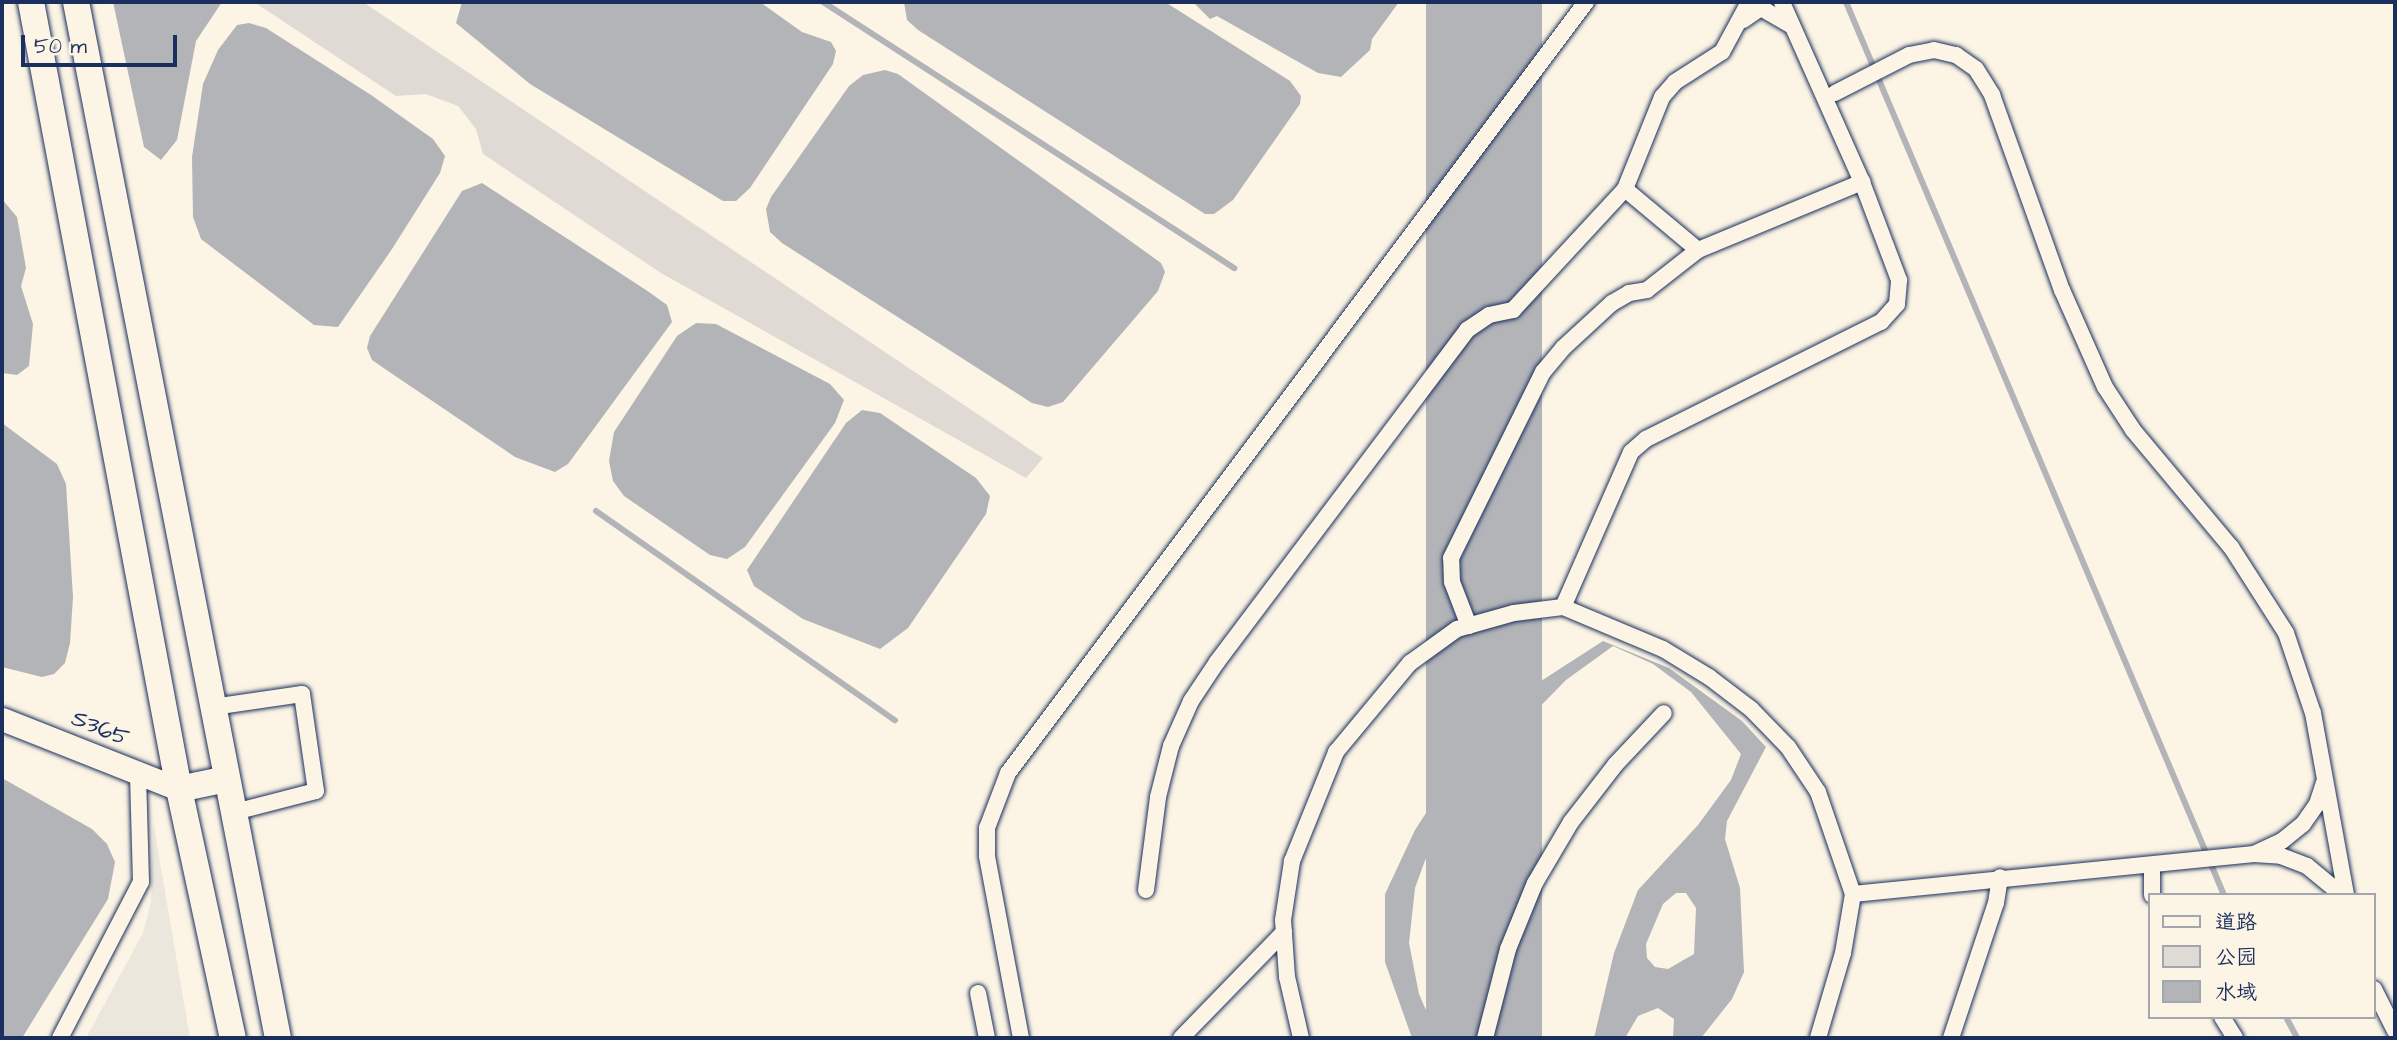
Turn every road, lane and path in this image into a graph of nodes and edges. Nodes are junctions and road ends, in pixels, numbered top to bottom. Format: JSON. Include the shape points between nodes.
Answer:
{"nodes":[{"id":1,"x":31,"y":2,"type":"edge"},
{"id":2,"x":76,"y":2,"type":"edge"},
{"id":3,"x":1586,"y":2,"type":"edge"},
{"id":4,"x":1749,"y":2,"type":"edge"},
{"id":5,"x":1782,"y":2,"type":"edge"},
{"id":6,"x":1740,"y":24,"type":"junction"},
{"id":7,"x":1799,"y":33,"type":"junction"},
{"id":8,"x":1835,"y":93,"type":"dead end"},
{"id":9,"x":1862,"y":182,"type":"junction"},
{"id":10,"x":1625,"y":190,"type":"junction"},
{"id":11,"x":1698,"y":250,"type":"junction"},
{"id":12,"x":1563,"y":607,"type":"junction"},
{"id":13,"x":1469,"y":626,"type":"junction"},
{"id":14,"x":213,"y":706,"type":"junction"},
{"id":15,"x":1664,"y":713,"type":"dead end"},
{"id":16,"x":2,"y":719,"type":"edge"},
{"id":17,"x":138,"y":773,"type":"junction"},
{"id":18,"x":227,"y":779,"type":"junction"},
{"id":19,"x":2325,"y":779,"type":"junction"},
{"id":20,"x":179,"y":789,"type":"junction"},
{"id":21,"x":234,"y":812,"type":"junction"},
{"id":22,"x":2253,"y":854,"type":"junction"},
{"id":23,"x":2152,"y":866,"type":"junction"},
{"id":24,"x":2000,"y":877,"type":"junction"},
{"id":25,"x":1146,"y":890,"type":"dead end"},
{"id":26,"x":2152,"y":893,"type":"edge"},
{"id":27,"x":2341,"y":893,"type":"edge"},
{"id":28,"x":2344,"y":893,"type":"edge"},
{"id":29,"x":1853,"y":894,"type":"junction"},
{"id":30,"x":1284,"y":932,"type":"junction"},
{"id":31,"x":978,"y":993,"type":"dead end"},
{"id":32,"x":2376,"y":993,"type":"edge"},
{"id":33,"x":2223,"y":1019,"type":"edge"},
{"id":34,"x":2395,"y":1031,"type":"edge"},
{"id":35,"x":60,"y":1038,"type":"edge"},
{"id":36,"x":233,"y":1038,"type":"edge"},
{"id":37,"x":278,"y":1038,"type":"edge"},
{"id":38,"x":987,"y":1038,"type":"edge"},
{"id":39,"x":1021,"y":1038,"type":"edge"},
{"id":40,"x":1181,"y":1038,"type":"edge"},
{"id":41,"x":1301,"y":1038,"type":"edge"},
{"id":42,"x":1485,"y":1038,"type":"edge"},
{"id":43,"x":1818,"y":1038,"type":"edge"},
{"id":44,"x":1951,"y":1038,"type":"edge"},
{"id":45,"x":2235,"y":1038,"type":"edge"}],
"edges":[{"from":1,"to":20,"type":"main road"},
{"from":2,"to":14,"type":"main road"},
{"from":3,"to":39,"type":"street","via":[[1008,773],[987,828],[987,856]]},
{"from":4,"to":6,"type":"street"},
{"from":5,"to":7,"type":"street"},
{"from":6,"to":7,"type":"street","via":[[1761,8],[1781,15]]},
{"from":6,"to":10,"type":"street","via":[[1722,52],[1689,72],[1662,97]]},
{"from":7,"to":9,"type":"street"},
{"from":8,"to":19,"type":"street","via":[[1909,55],[1934,50],[1956,55],[1976,69],[1992,95],[2062,290],[2105,387],[2133,430],[2245,566],[2286,633],[2313,713]]},
{"from":9,"to":11,"type":"street"},
{"from":9,"to":12,"type":"street","via":[[1899,280],[1898,303],[1881,321],[1646,439],[1631,452]]},
{"from":10,"to":11,"type":"street"},
{"from":10,"to":25,"type":"street","via":[[1513,310],[1489,315],[1467,330],[1217,662],[1191,701],[1171,746],[1157,797]]},
{"from":11,"to":13,"type":"street","via":[[1647,290],[1612,303],[1543,372],[1451,558],[1452,582]]},
{"from":12,"to":13,"type":"street"},
{"from":12,"to":29,"type":"street","via":[[1663,649],[1751,709],[1788,747],[1818,792]]},
{"from":13,"to":30,"type":"street","via":[[1410,663],[1336,752],[1292,861]]},
{"from":14,"to":18,"type":"main road"},
{"from":14,"to":21,"type":"street","via":[[302,694],[316,791]]},
{"from":15,"to":42,"type":"street","via":[[1615,765],[1571,822],[1535,884],[1508,949]]},
{"from":16,"to":17,"type":"street","name":"S365"},
{"from":17,"to":20,"type":"street","name":"S365"},
{"from":17,"to":35,"type":"street","via":[[141,882]]},
{"from":18,"to":20,"type":"main road"},
{"from":18,"to":21,"type":"main road"},
{"from":19,"to":22,"type":"street","via":[[2317,804],[2302,824],[2282,841]]},
{"from":19,"to":28,"type":"street"},
{"from":20,"to":36,"type":"main road"},
{"from":21,"to":37,"type":"main road"},
{"from":22,"to":23,"type":"street"},
{"from":22,"to":27,"type":"street","via":[[2281,856],[2307,866]]},
{"from":23,"to":24,"type":"street"},
{"from":23,"to":26,"type":"street"},
{"from":24,"to":29,"type":"street"},
{"from":24,"to":44,"type":"street","via":[[1989,928]]},
{"from":29,"to":43,"type":"street","via":[[1837,975]]},
{"from":30,"to":40,"type":"street"},
{"from":30,"to":41,"type":"street","via":[[1287,977]]},
{"from":31,"to":38,"type":"street"},
{"from":32,"to":34,"type":"street"},
{"from":33,"to":45,"type":"street"}]}
